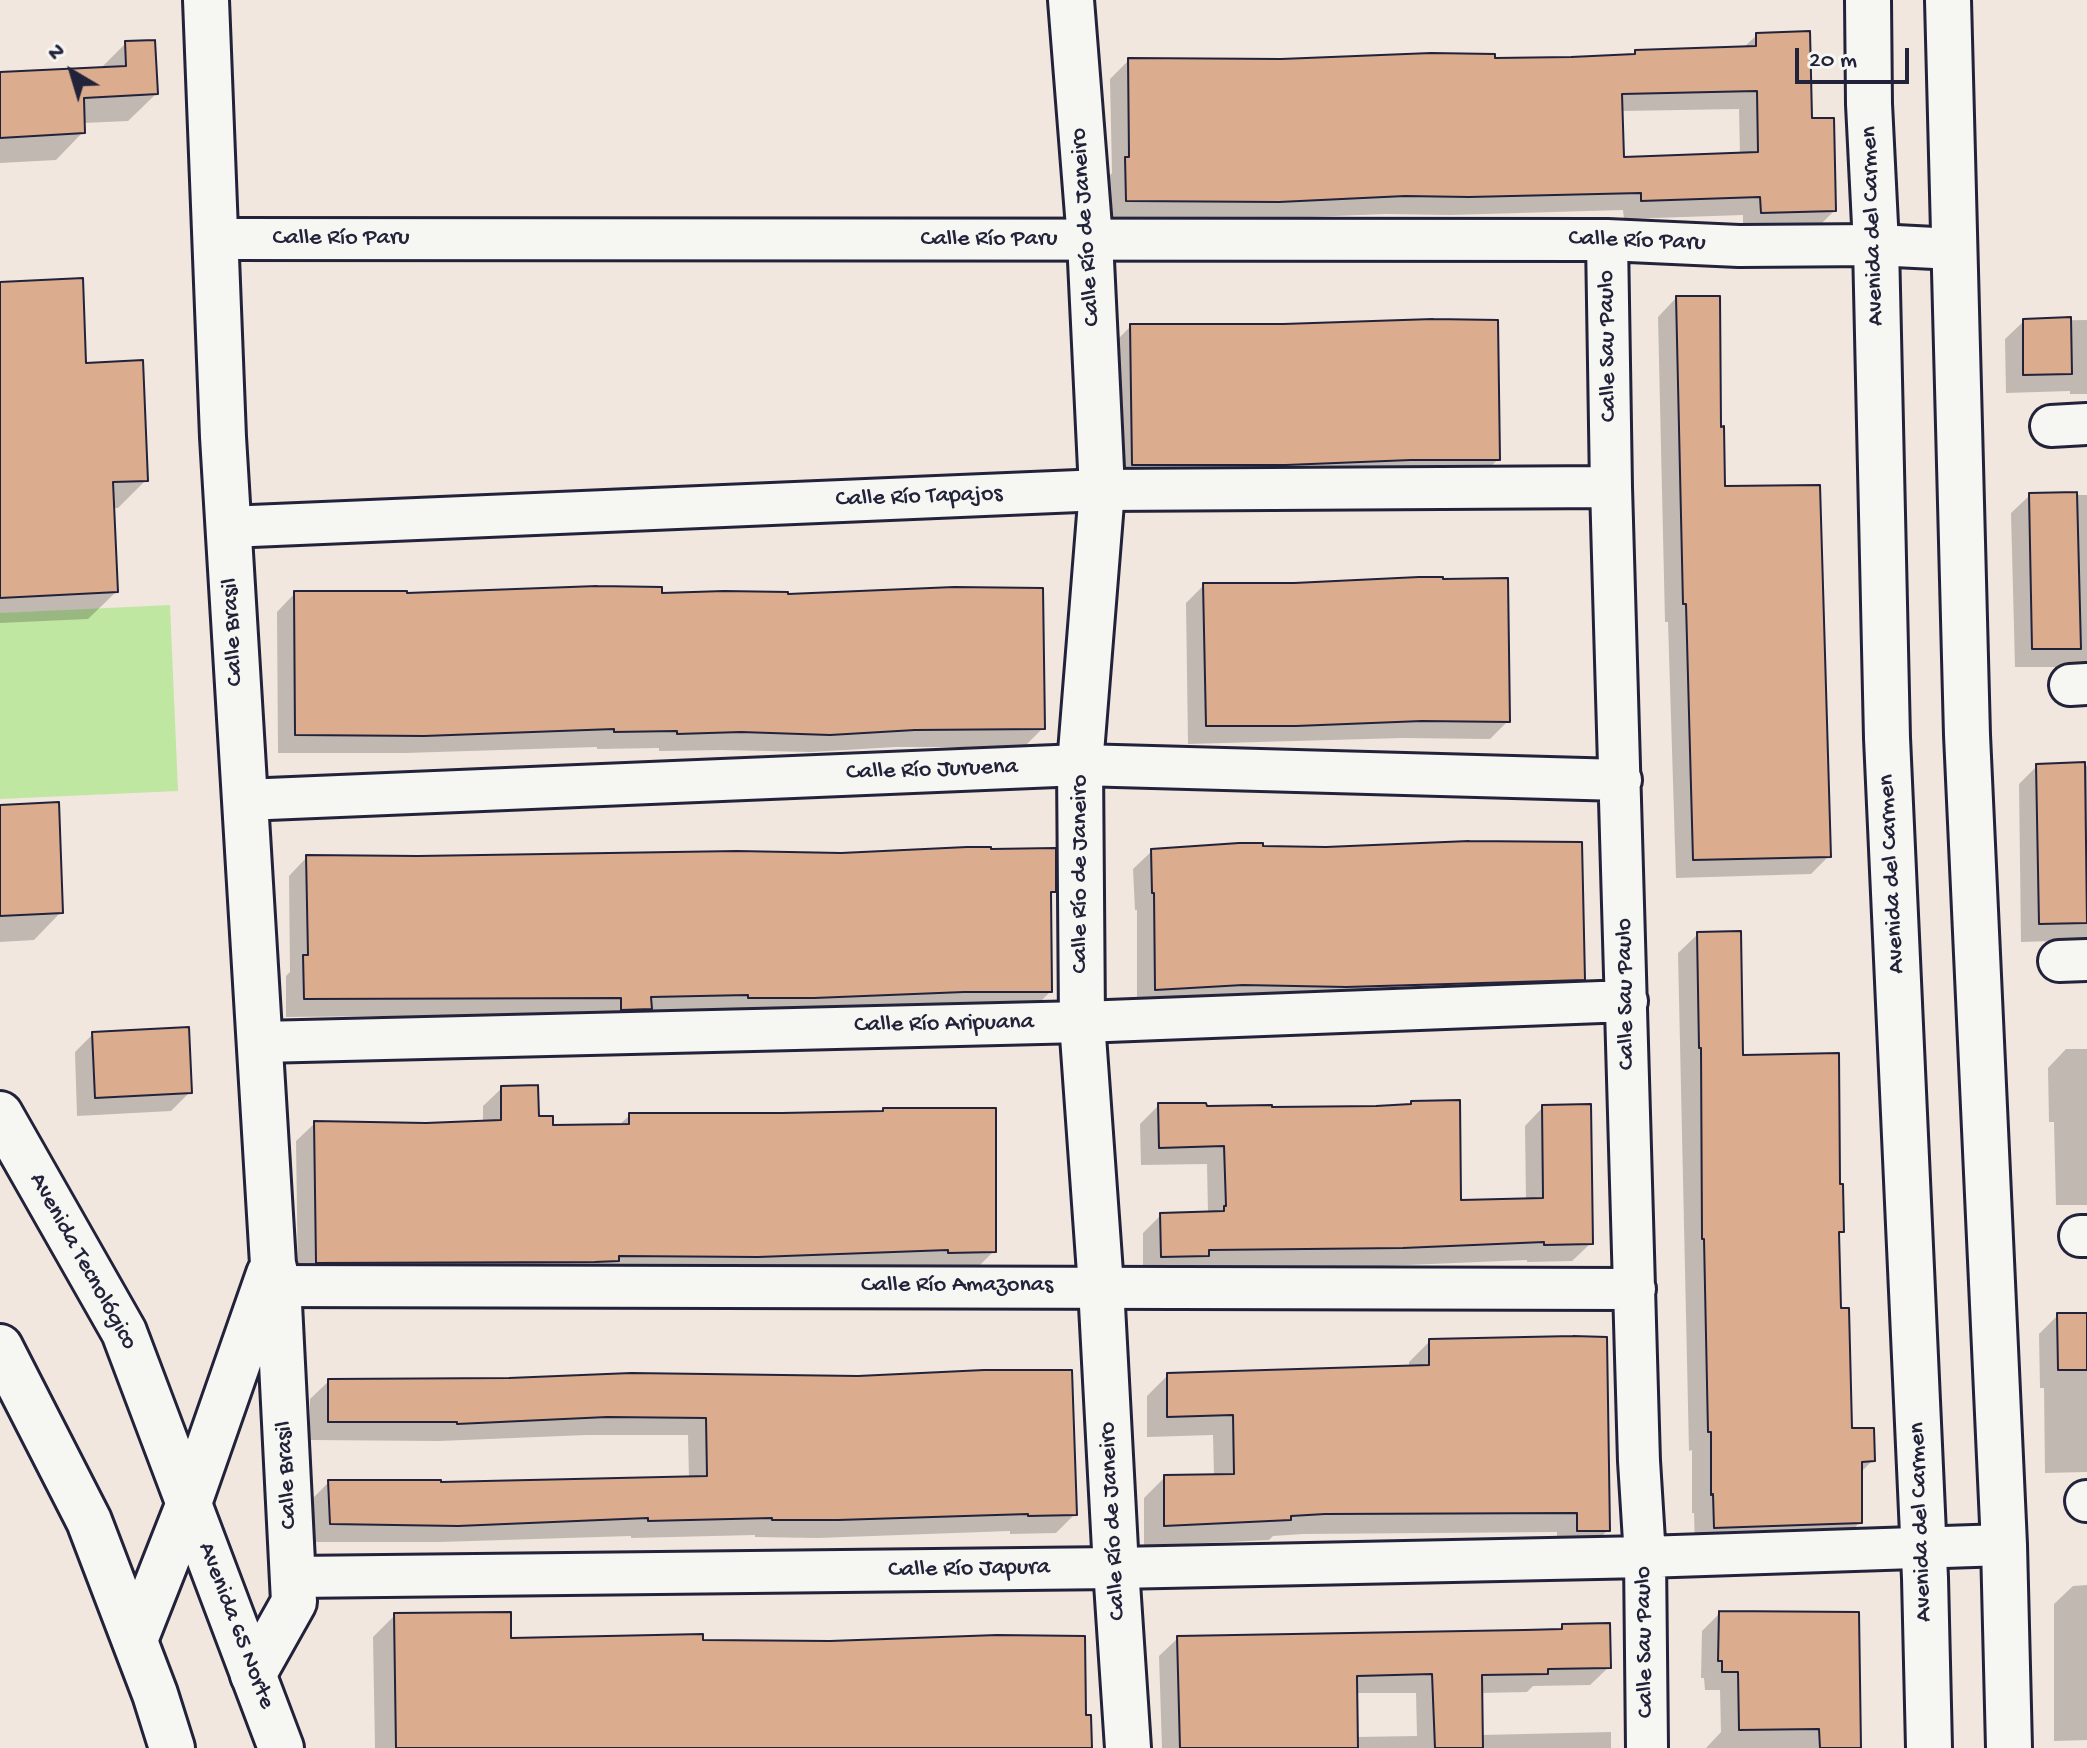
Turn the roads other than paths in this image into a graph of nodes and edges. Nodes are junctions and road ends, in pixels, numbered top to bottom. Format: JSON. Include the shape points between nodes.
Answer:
{"nodes":[{"id":1,"x":206,"y":0,"type":"edge"},
{"id":2,"x":1071,"y":0,"type":"edge"},
{"id":3,"x":1868,"y":0,"type":"edge"},
{"id":4,"x":1948,"y":0,"type":"edge"},
{"id":5,"x":216,"y":239,"type":"junction"},
{"id":6,"x":1090,"y":240,"type":"junction"},
{"id":7,"x":1607,"y":240,"type":"junction"},
{"id":8,"x":1876,"y":245,"type":"junction"},
{"id":9,"x":1954,"y":249,"type":"junction"},
{"id":10,"x":1611,"y":487,"type":"junction"},
{"id":11,"x":1102,"y":490,"type":"junction"},
{"id":12,"x":228,"y":527,"type":"junction"},
{"id":13,"x":1080,"y":765,"type":"junction"},
{"id":14,"x":1621,"y":780,"type":"junction"},
{"id":15,"x":244,"y":800,"type":"junction"},
{"id":16,"x":1627,"y":1001,"type":"junction"},
{"id":17,"x":1082,"y":1022,"type":"junction"},
{"id":18,"x":261,"y":1042,"type":"junction"},
{"id":19,"x":0,"y":1114,"type":"edge"},
{"id":20,"x":272,"y":1278,"type":"junction"},
{"id":21,"x":1101,"y":1287,"type":"junction"},
{"id":22,"x":1635,"y":1289,"type":"junction"},
{"id":23,"x":0,"y":1347,"type":"edge"},
{"id":24,"x":189,"y":1503,"type":"junction"},
{"id":25,"x":2004,"y":1545,"type":"junction"},
{"id":26,"x":1924,"y":1549,"type":"junction"},
{"id":27,"x":1645,"y":1557,"type":"junction"},
{"id":28,"x":1116,"y":1568,"type":"junction"},
{"id":29,"x":293,"y":1577,"type":"junction"},
{"id":30,"x":135,"y":1640,"type":"junction"},
{"id":31,"x":253,"y":1675,"type":"junction"},
{"id":32,"x":172,"y":1748,"type":"edge"},
{"id":33,"x":281,"y":1748,"type":"edge"},
{"id":34,"x":1128,"y":1748,"type":"edge"},
{"id":35,"x":1647,"y":1748,"type":"edge"},
{"id":36,"x":1929,"y":1748,"type":"edge"},
{"id":37,"x":2009,"y":1748,"type":"edge"}],
"edges":[{"from":1,"to":5,"type":"street","name":"Calle Brasil"},
{"from":2,"to":6,"type":"street","name":"Calle Río de Janeiro"},
{"from":3,"to":8,"type":"street","name":"Avenida del Carmen"},
{"from":4,"to":9,"type":"street"},
{"from":5,"to":6,"type":"street","name":"Calle Río Paru"},
{"from":5,"to":12,"type":"street","name":"Calle Brasil"},
{"from":6,"to":7,"type":"street","name":"Calle Río Paru"},
{"from":6,"to":11,"type":"street","name":"Calle Río de Janeiro"},
{"from":7,"to":8,"type":"street","name":"Calle Río Paru"},
{"from":7,"to":10,"type":"street","name":"Calle Sau Paulo"},
{"from":8,"to":9,"type":"street","name":"Calle Río Paru"},
{"from":8,"to":26,"type":"street","name":"Avenida del Carmen","via":[[1887,738]]},
{"from":9,"to":25,"type":"street","via":[[1967,735]]},
{"from":10,"to":11,"type":"street","name":"Calle Río Tapajos"},
{"from":10,"to":14,"type":"street","name":"Calle Sau Paulo"},
{"from":11,"to":12,"type":"street","name":"Calle Río Tapajos"},
{"from":11,"to":13,"type":"street","name":"Calle Río de Janeiro"},
{"from":12,"to":15,"type":"street","name":"Calle Brasil"},
{"from":13,"to":14,"type":"street","name":"Calle Río Juruena"},
{"from":13,"to":15,"type":"street","name":"Calle Río Juruena"},
{"from":13,"to":17,"type":"street","name":"Calle Río de Janeiro"},
{"from":14,"to":16,"type":"street","name":"Calle Sau Paulo"},
{"from":15,"to":18,"type":"street","name":"Calle Brasil"},
{"from":16,"to":17,"type":"street","name":"Calle Río Aripuana"},
{"from":16,"to":22,"type":"street","name":"Calle Sau Paulo"},
{"from":17,"to":18,"type":"street","name":"Calle Río Aripuana"},
{"from":17,"to":21,"type":"street","name":"Calle Río de Janeiro"},
{"from":18,"to":20,"type":"street","name":"Calle Brasil"},
{"from":19,"to":24,"type":"street","name":"Avenida Tecnológico","via":[[124,1332]]},
{"from":20,"to":21,"type":"street","name":"Calle Río Amazonas"},
{"from":20,"to":24,"type":"street","name":"Avenida 65 Norte"},
{"from":20,"to":29,"type":"street","name":"Calle Brasil"},
{"from":21,"to":22,"type":"street","name":"Calle Río Amazonas"},
{"from":21,"to":28,"type":"street","name":"Calle Río de Janeiro"},
{"from":22,"to":27,"type":"street","name":"Calle Sau Paulo"},
{"from":23,"to":30,"type":"street","via":[[89,1521]]},
{"from":24,"to":30,"type":"street","name":"Avenida 65 Norte"},
{"from":24,"to":31,"type":"street","name":"Avenida 65 Norte"},
{"from":25,"to":26,"type":"street","name":"Calle Río Japura"},
{"from":25,"to":37,"type":"street"},
{"from":26,"to":27,"type":"street","name":"Calle Río Japura"},
{"from":26,"to":36,"type":"street","name":"Avenida del Carmen"},
{"from":27,"to":28,"type":"street","name":"Calle Río Japura"},
{"from":27,"to":35,"type":"street","name":"Calle Sau Paulo"},
{"from":28,"to":29,"type":"street","name":"Calle Río Japura"},
{"from":28,"to":34,"type":"street","name":"Calle Río de Janeiro"},
{"from":29,"to":31,"type":"street","name":"Calle Brasil","via":[[294,1602]]},
{"from":30,"to":32,"type":"street"},
{"from":31,"to":33,"type":"street","name":"Avenida 65 Norte"}]}
